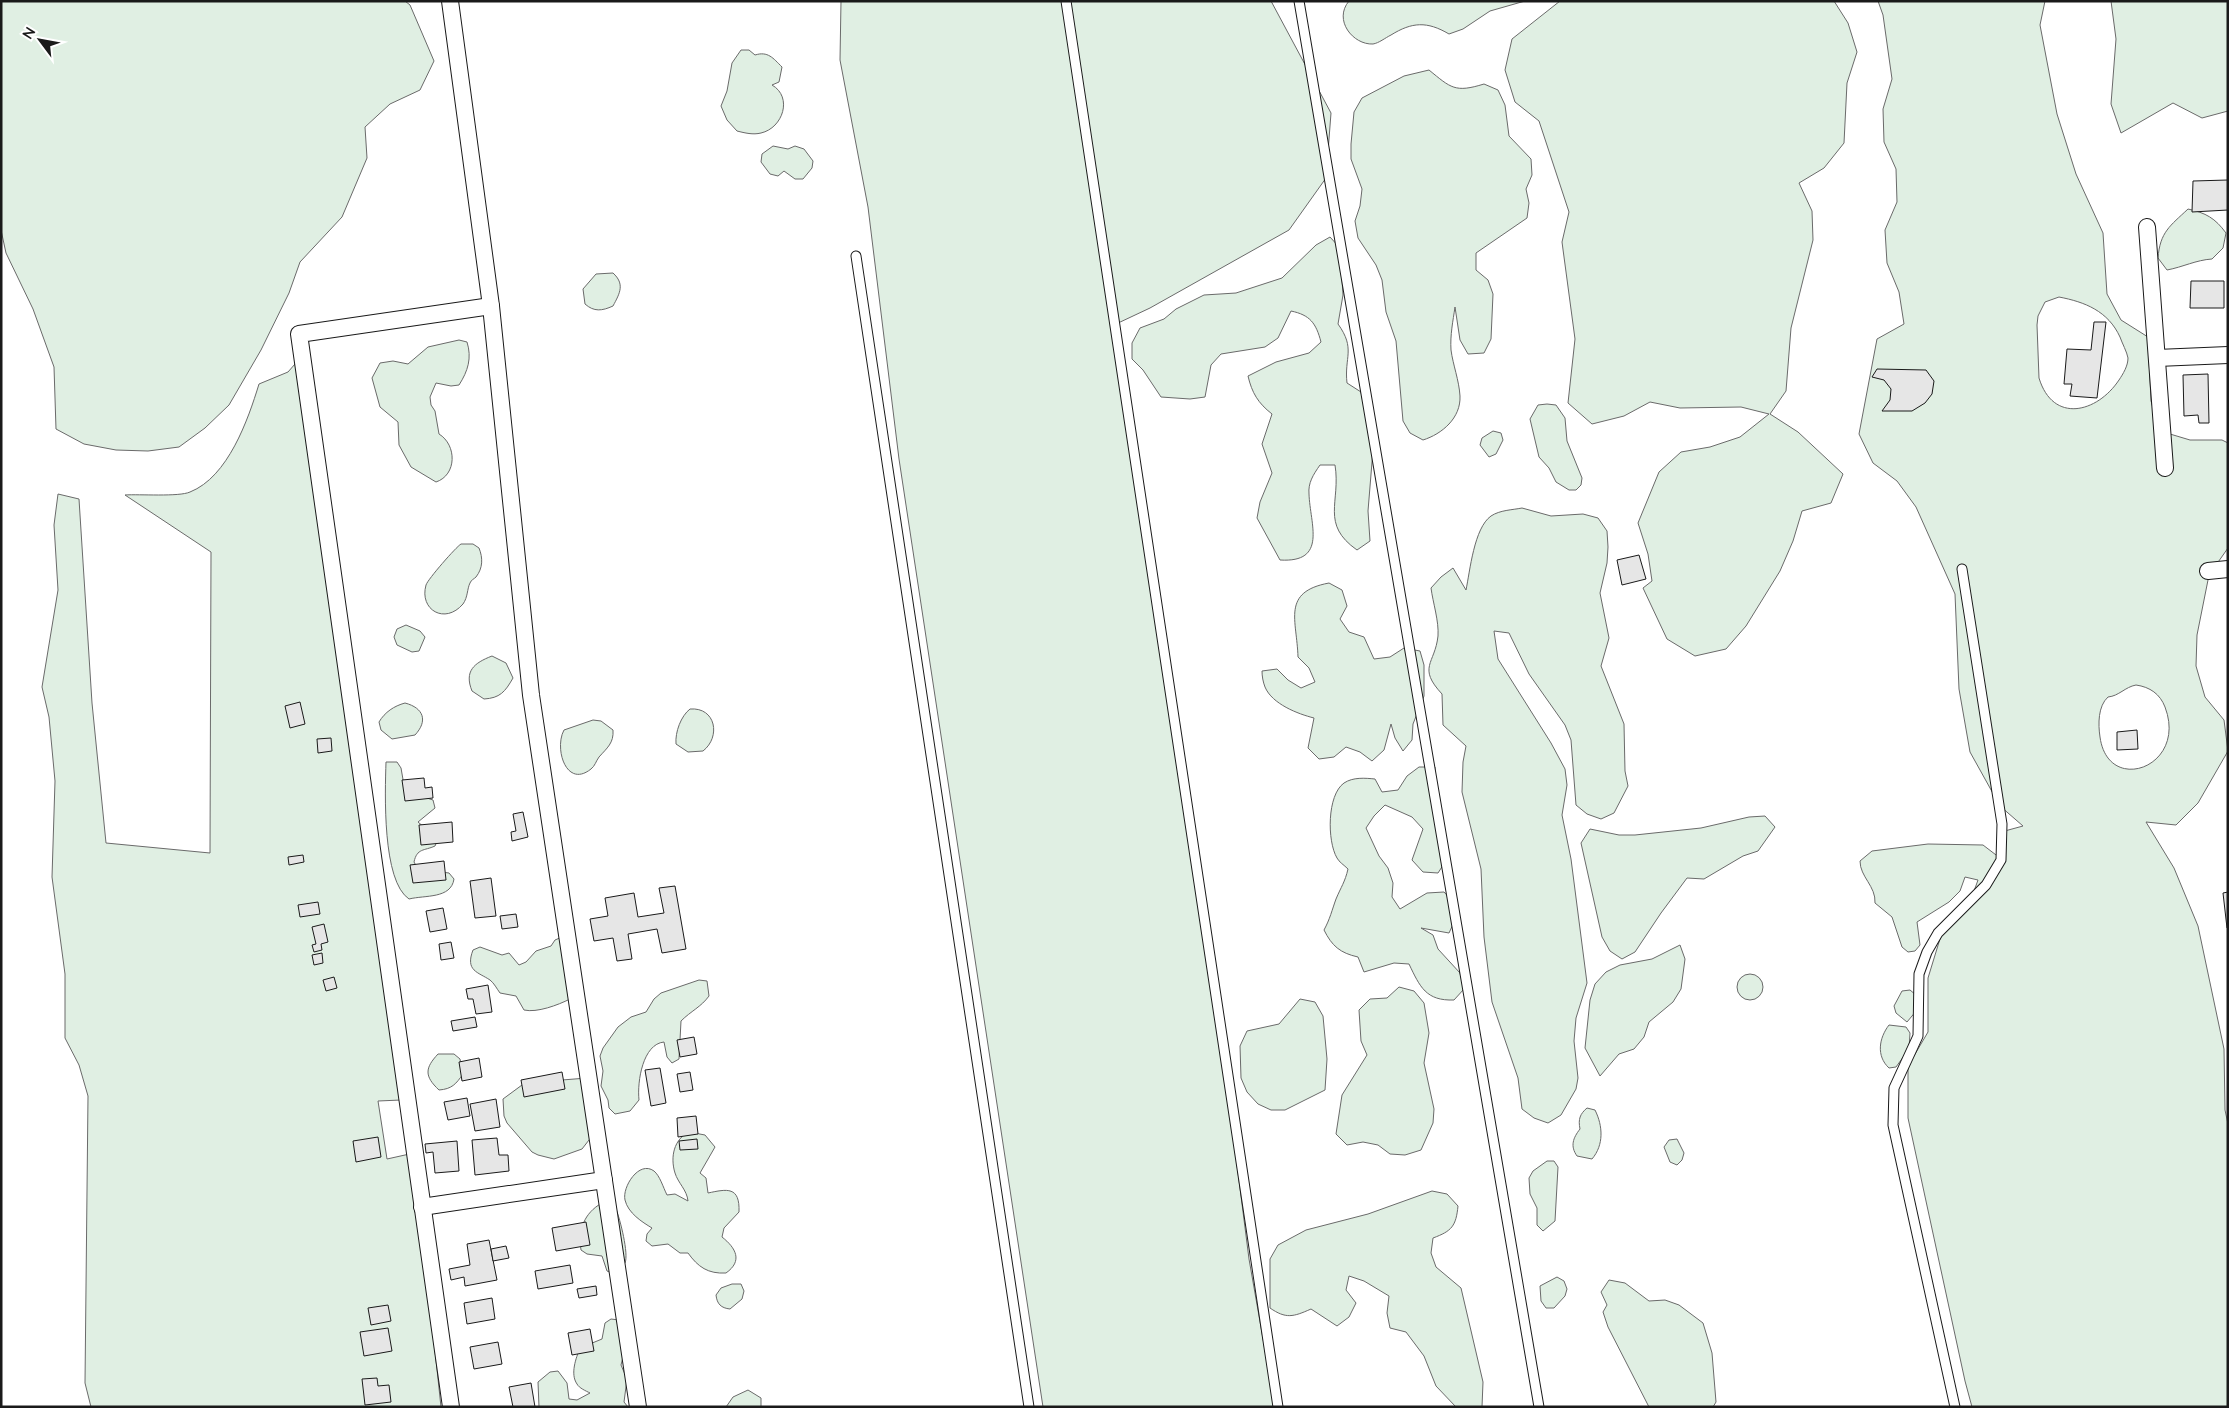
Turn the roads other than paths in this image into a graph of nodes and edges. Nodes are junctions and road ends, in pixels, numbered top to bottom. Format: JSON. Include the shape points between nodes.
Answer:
{"nodes":[{"id":1,"x":450,"y":1,"type":"edge"},
{"id":2,"x":1066,"y":1,"type":"edge"},
{"id":3,"x":1299,"y":1,"type":"edge"},
{"id":4,"x":2146,"y":227,"type":"dead end"},
{"id":5,"x":856,"y":256,"type":"dead end"},
{"id":6,"x":491,"y":306,"type":"junction"},
{"id":7,"x":2228,"y":355,"type":"edge"},
{"id":8,"x":2156,"y":358,"type":"junction"},
{"id":9,"x":2165,"y":468,"type":"dead end"},
{"id":10,"x":1962,"y":569,"type":"dead end"},
{"id":11,"x":2228,"y":569,"type":"edge"},
{"id":12,"x":2208,"y":570,"type":"dead end"},
{"id":13,"x":604,"y":1180,"type":"junction"},
{"id":14,"x":422,"y":1207,"type":"junction"},
{"id":15,"x":451,"y":1407,"type":"edge"},
{"id":16,"x":638,"y":1407,"type":"edge"},
{"id":17,"x":1029,"y":1407,"type":"edge"},
{"id":18,"x":1278,"y":1407,"type":"edge"},
{"id":19,"x":1540,"y":1407,"type":"edge"},
{"id":20,"x":1955,"y":1407,"type":"edge"}],
"edges":[{"from":1,"to":6,"type":"street"},
{"from":2,"to":18,"type":"lane"},
{"from":3,"to":19,"type":"lane"},
{"from":4,"to":8,"type":"street"},
{"from":5,"to":17,"type":"lane"},
{"from":6,"to":13,"type":"street","via":[[531,695]]},
{"from":6,"to":14,"type":"street","via":[[299,334]]},
{"from":7,"to":8,"type":"street"},
{"from":8,"to":9,"type":"street"},
{"from":10,"to":20,"type":"lane","via":[[2002,824],[2001,860],[1986,885],[1938,933],[1926,952],[1919,974],[1918,1036],[1894,1088],[1893,1125]]},
{"from":11,"to":12,"type":"street"},
{"from":13,"to":14,"type":"street"},
{"from":13,"to":16,"type":"street"},
{"from":14,"to":15,"type":"street"}]}
